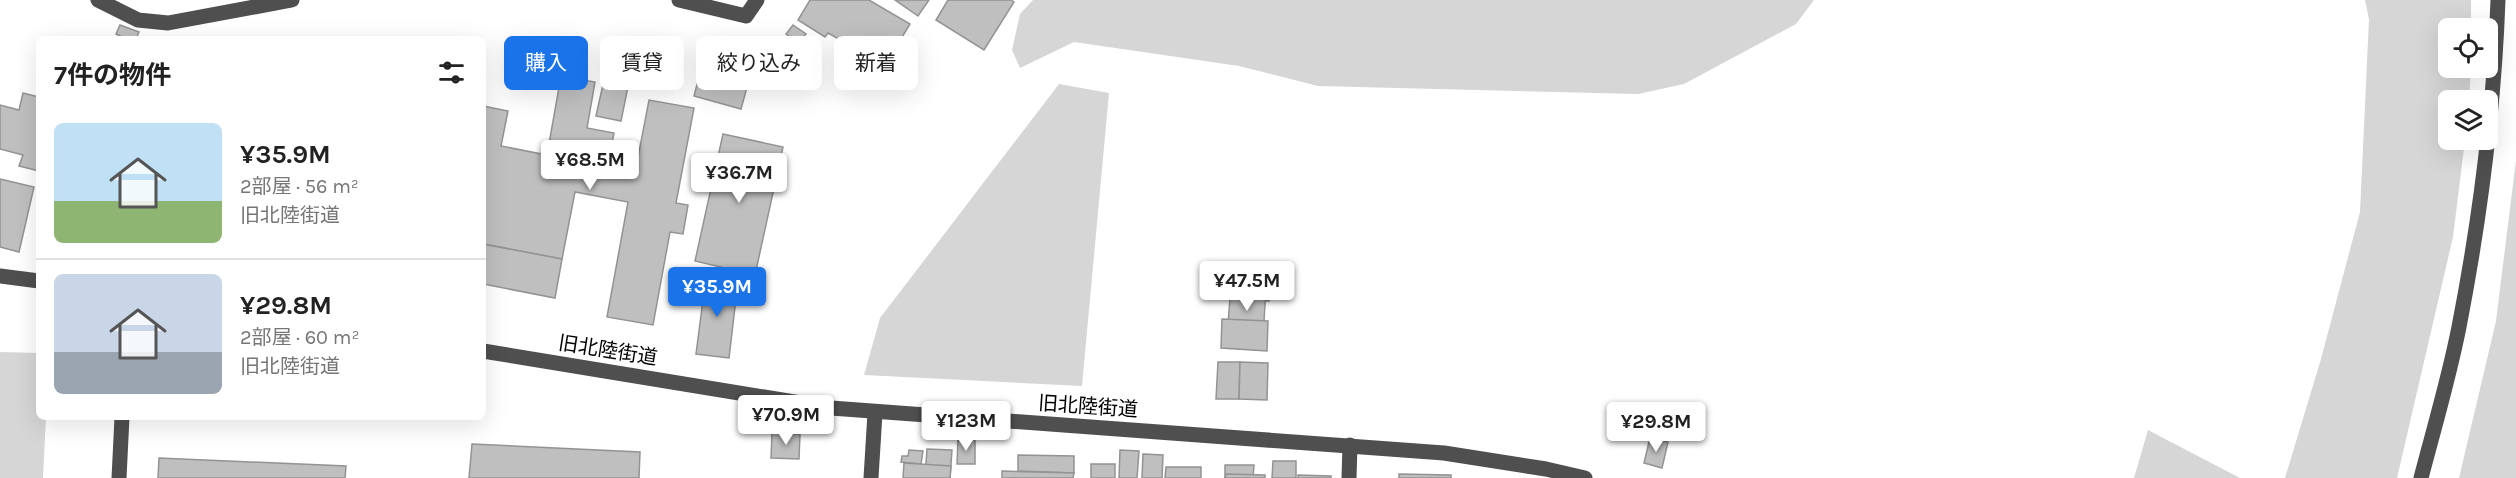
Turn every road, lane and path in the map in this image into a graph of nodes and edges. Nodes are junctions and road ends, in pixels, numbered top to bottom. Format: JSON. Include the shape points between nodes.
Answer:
{"nodes":[{"id":1,"x":98,"y":0,"type":"edge"},
{"id":2,"x":216,"y":0,"type":"edge"},
{"id":3,"x":292,"y":0,"type":"edge"},
{"id":4,"x":679,"y":0,"type":"edge"},
{"id":5,"x":757,"y":0,"type":"edge"},
{"id":6,"x":2498,"y":0,"type":"edge"},
{"id":7,"x":207,"y":15,"type":"junction"},
{"id":8,"x":0,"y":276,"type":"edge"},
{"id":9,"x":36,"y":281,"type":"edge"},
{"id":10,"x":486,"y":351,"type":"edge"},
{"id":11,"x":875,"y":413,"type":"junction"},
{"id":12,"x":122,"y":420,"type":"edge"},
{"id":13,"x":1350,"y":445,"type":"junction"},
{"id":14,"x":119,"y":478,"type":"edge"},
{"id":15,"x":871,"y":478,"type":"edge"},
{"id":16,"x":1349,"y":478,"type":"edge"},
{"id":17,"x":1585,"y":478,"type":"edge"},
{"id":18,"x":2421,"y":478,"type":"edge"}],
"edges":[{"from":1,"to":7,"type":"street","via":[[138,20],[168,23]]},
{"from":2,"to":7,"type":"street"},
{"from":3,"to":7,"type":"street"},
{"from":4,"to":5,"type":"street","via":[[747,16]]},
{"from":6,"to":18,"type":"street","via":[[2486,165],[2459,328]]},
{"from":8,"to":9,"type":"street"},
{"from":10,"to":11,"type":"street","name":"旧北陸街道"},
{"from":11,"to":13,"type":"street","name":"旧北陸街道"},
{"from":11,"to":15,"type":"street"},
{"from":12,"to":14,"type":"street"},
{"from":13,"to":16,"type":"street"},
{"from":13,"to":17,"type":"street","name":"旧北陸街道","via":[[1444,453]]}]}
